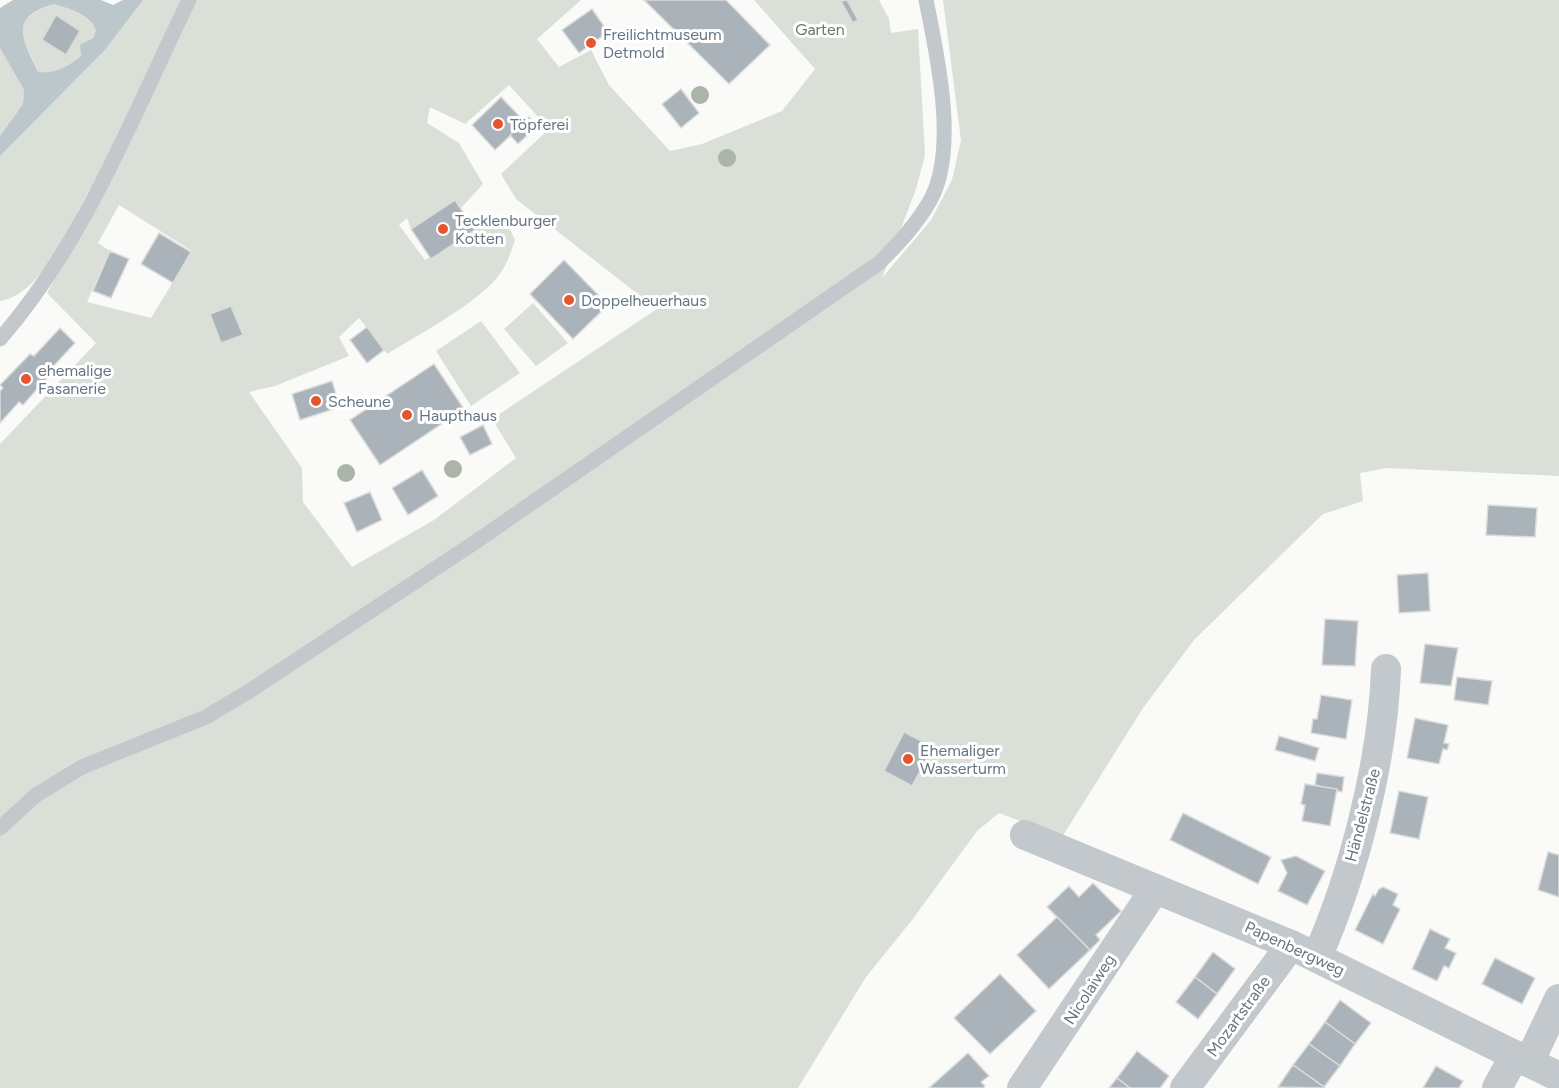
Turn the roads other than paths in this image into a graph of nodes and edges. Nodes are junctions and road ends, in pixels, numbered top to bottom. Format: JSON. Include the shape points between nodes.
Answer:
{"nodes":[{"id":1,"x":189,"y":0,"type":"edge"},
{"id":2,"x":926,"y":0,"type":"edge"},
{"id":3,"x":0,"y":339,"type":"edge"},
{"id":4,"x":1386,"y":669,"type":"dead end"},
{"id":5,"x":0,"y":828,"type":"edge"},
{"id":6,"x":1025,"y":835,"type":"dead end"},
{"id":7,"x":1155,"y":889,"type":"junction"},
{"id":8,"x":1304,"y":951,"type":"junction"},
{"id":9,"x":1559,"y":999,"type":"edge"},
{"id":10,"x":1522,"y":1059,"type":"junction"},
{"id":11,"x":1559,"y":1077,"type":"edge"},
{"id":12,"x":1022,"y":1088,"type":"edge"},
{"id":13,"x":1185,"y":1088,"type":"edge"},
{"id":14,"x":1497,"y":1088,"type":"edge"}],
"edges":[{"from":1,"to":3,"type":"lane","via":[[89,206],[44,285]]},
{"from":2,"to":5,"type":"lane","via":[[937,53],[943,125],[941,170],[931,198],[910,232],[879,263],[474,543],[251,690],[207,717],[82,767],[36,795]]},
{"from":4,"to":8,"type":"street","name":"Händelstraße","via":[[1379,752],[1352,856]]},
{"from":6,"to":7,"type":"street","name":"Papenbergweg"},
{"from":7,"to":8,"type":"street","name":"Papenbergweg"},
{"from":7,"to":12,"type":"street","name":"Nicolaiweg"},
{"from":8,"to":10,"type":"street","name":"Papenbergweg"},
{"from":8,"to":13,"type":"street","name":"Mozartstraße"},
{"from":9,"to":10,"type":"street"},
{"from":10,"to":11,"type":"street","name":"Papenbergweg"},
{"from":10,"to":14,"type":"street"}]}
